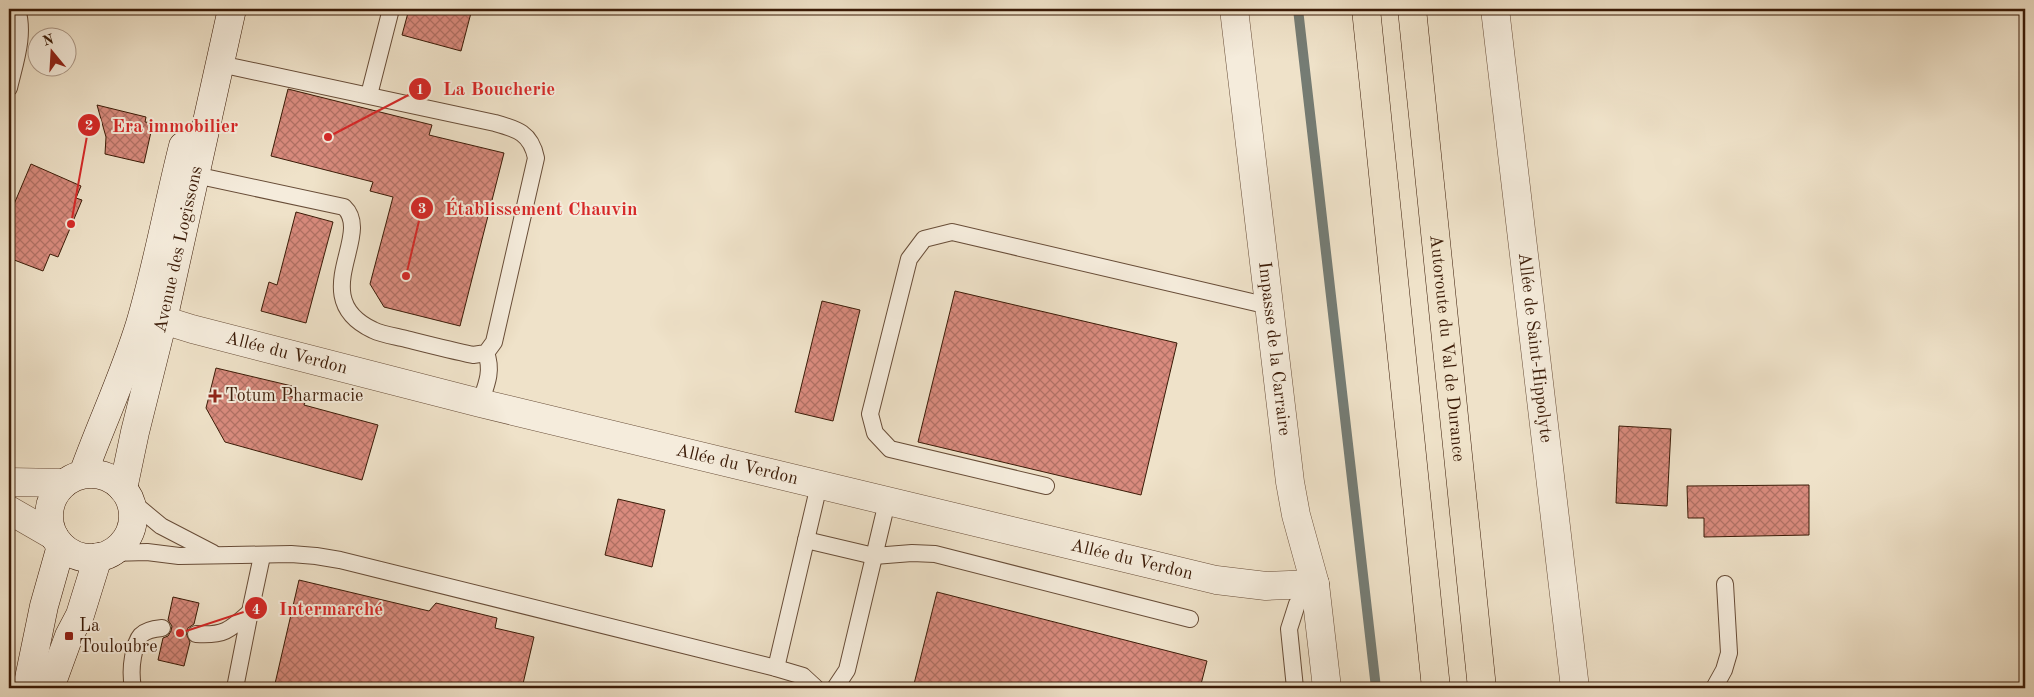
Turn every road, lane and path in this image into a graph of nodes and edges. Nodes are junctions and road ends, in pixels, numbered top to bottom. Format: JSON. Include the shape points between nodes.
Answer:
{"nodes":[{"id":1,"x":17,"y":9,"type":"edge"},
{"id":2,"x":216,"y":9,"type":"edge"},
{"id":3,"x":232,"y":9,"type":"edge"},
{"id":4,"x":391,"y":9,"type":"edge"},
{"id":5,"x":1234,"y":9,"type":"edge"},
{"id":6,"x":1366,"y":9,"type":"edge"},
{"id":7,"x":1412,"y":9,"type":"edge"},
{"id":8,"x":1495,"y":9,"type":"edge"},
{"id":9,"x":220,"y":64,"type":"junction"},
{"id":10,"x":9,"y":88,"type":"edge"},
{"id":11,"x":369,"y":95,"type":"junction"},
{"id":12,"x":195,"y":175,"type":"junction"},
{"id":13,"x":1269,"y":306,"type":"junction"},
{"id":14,"x":163,"y":320,"type":"junction"},
{"id":15,"x":486,"y":353,"type":"junction"},
{"id":16,"x":480,"y":403,"type":"junction"},
{"id":17,"x":73,"y":479,"type":"junction"},
{"id":18,"x":9,"y":482,"type":"edge"},
{"id":19,"x":819,"y":485,"type":"junction"},
{"id":20,"x":1046,"y":486,"type":"dead end"},
{"id":21,"x":127,"y":495,"type":"junction"},
{"id":22,"x":886,"y":502,"type":"junction"},
{"id":23,"x":9,"y":510,"type":"edge"},
{"id":24,"x":806,"y":540,"type":"junction"},
{"id":25,"x":57,"y":541,"type":"junction"},
{"id":26,"x":215,"y":554,"type":"junction"},
{"id":27,"x":104,"y":555,"type":"junction"},
{"id":28,"x":262,"y":556,"type":"junction"},
{"id":29,"x":874,"y":556,"type":"junction"},
{"id":30,"x":1315,"y":584,"type":"junction"},
{"id":31,"x":1725,"y":584,"type":"dead end"},
{"id":32,"x":250,"y":612,"type":"junction"},
{"id":33,"x":1190,"y":619,"type":"dead end"},
{"id":34,"x":162,"y":628,"type":"dead end"},
{"id":35,"x":196,"y":634,"type":"dead end"},
{"id":36,"x":776,"y":668,"type":"junction"},
{"id":37,"x":27,"y":688,"type":"edge"},
{"id":38,"x":50,"y":688,"type":"edge"},
{"id":39,"x":133,"y":688,"type":"edge"},
{"id":40,"x":235,"y":688,"type":"edge"},
{"id":41,"x":816,"y":688,"type":"edge"},
{"id":42,"x":835,"y":688,"type":"edge"},
{"id":43,"x":1295,"y":688,"type":"edge"},
{"id":44,"x":1327,"y":688,"type":"edge"},
{"id":45,"x":1436,"y":688,"type":"edge"},
{"id":46,"x":1482,"y":688,"type":"edge"},
{"id":47,"x":1575,"y":688,"type":"edge"},
{"id":48,"x":1714,"y":688,"type":"edge"}],
"edges":[{"from":1,"to":10,"type":"lane","via":[[19,46]]},
{"from":2,"to":17,"type":"street","name":"Avenue des Logissons","via":[[140,324],[121,381]]},
{"from":3,"to":9,"type":"street","name":"Avenue des Logissons"},
{"from":4,"to":11,"type":"lane"},
{"from":5,"to":13,"type":"street","name":"Impasse de la Carraire"},
{"from":6,"to":45,"type":"highway"},
{"from":7,"to":46,"type":"highway","name":"Autoroute du Val de Durance"},
{"from":8,"to":47,"type":"street","name":"Allée de Saint-Hippolyte"},
{"from":9,"to":11,"type":"lane"},
{"from":9,"to":12,"type":"street","name":"Avenue des Logissons"},
{"from":11,"to":15,"type":"lane","via":[[512,127],[533,144],[536,158],[494,342]]},
{"from":12,"to":14,"type":"street","name":"Avenue des Logissons"},
{"from":12,"to":15,"type":"lane","via":[[344,206],[351,213],[353,224],[341,283],[344,301],[353,318],[374,331],[473,355]]},
{"from":13,"to":20,"type":"lane","via":[[952,232],[924,239],[909,260],[870,414],[874,433],[890,449]]},
{"from":13,"to":30,"type":"street","name":"Impasse de la Carraire","via":[[1296,515]]},
{"from":14,"to":16,"type":"street","name":"Allée du Verdon"},
{"from":14,"to":21,"type":"street","name":"Avenue des Logissons","via":[[135,432]]},
{"from":15,"to":16,"type":"lane","via":[[490,372]]},
{"from":16,"to":19,"type":"street","name":"Allée du Verdon"},
{"from":17,"to":18,"type":"street"},
{"from":17,"to":21,"type":"street","via":[[98,474],[112,479]]},
{"from":17,"to":25,"type":"street","via":[[52,500],[50,524]]},
{"from":19,"to":22,"type":"street","name":"Allée du Verdon"},
{"from":19,"to":24,"type":"lane"},
{"from":21,"to":26,"type":"lane","via":[[161,526]]},
{"from":21,"to":27,"type":"street","via":[[132,519],[127,536],[120,546]]},
{"from":22,"to":29,"type":"lane"},
{"from":22,"to":30,"type":"street","name":"Allée du Verdon","via":[[1216,580],[1266,586]]},
{"from":23,"to":25,"type":"street"},
{"from":24,"to":29,"type":"lane"},
{"from":24,"to":36,"type":"lane"},
{"from":25,"to":27,"type":"street","via":[[72,554],[85,557]]},
{"from":25,"to":37,"type":"street"},
{"from":26,"to":27,"type":"lane","via":[[179,556],[146,552]]},
{"from":26,"to":28,"type":"lane"},
{"from":27,"to":38,"type":"street"},
{"from":28,"to":32,"type":"lane"},
{"from":28,"to":36,"type":"lane","via":[[291,554],[340,560]]},
{"from":29,"to":33,"type":"lane","via":[[935,554]]},
{"from":29,"to":42,"type":"lane","via":[[847,670]]},
{"from":30,"to":43,"type":"lane","via":[[1297,604],[1289,629]]},
{"from":30,"to":44,"type":"street","name":"Impasse de la Carraire"},
{"from":31,"to":48,"type":"lane","via":[[1729,653]]},
{"from":32,"to":35,"type":"lane","via":[[230,629],[213,635]]},
{"from":32,"to":40,"type":"lane"},
{"from":34,"to":39,"type":"lane","via":[[150,629],[136,642],[131,671]]},
{"from":36,"to":41,"type":"lane","via":[[803,676]]}]}
